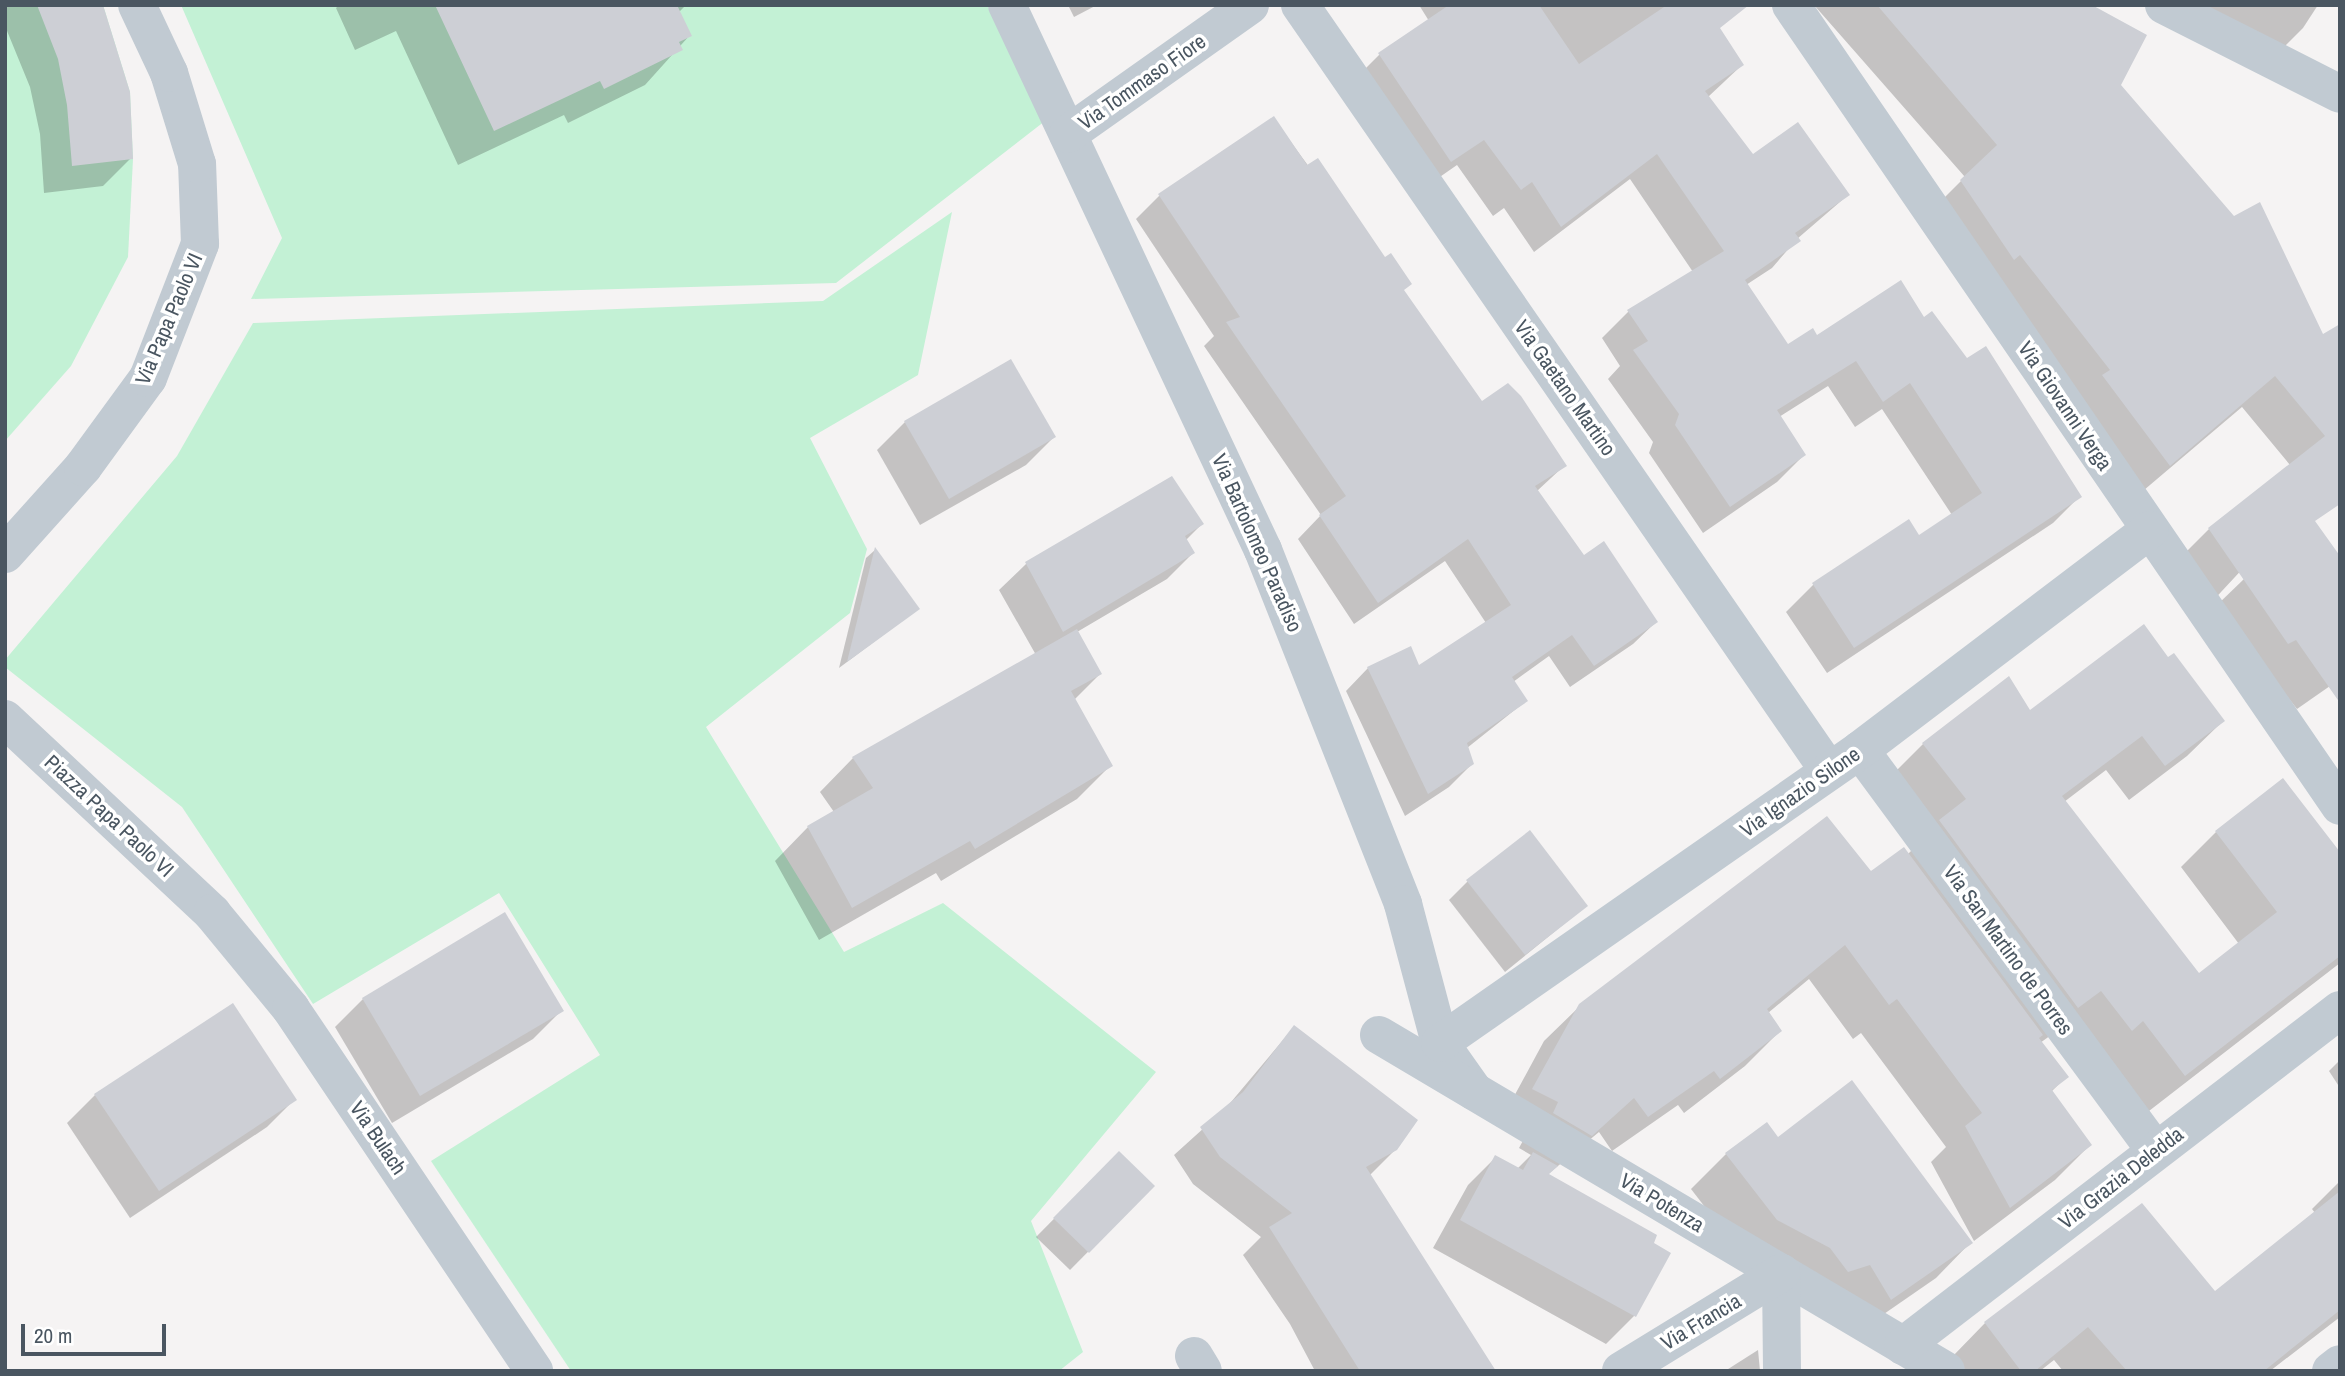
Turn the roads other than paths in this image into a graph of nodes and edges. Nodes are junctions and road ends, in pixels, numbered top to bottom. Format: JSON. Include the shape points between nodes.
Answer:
{"nodes":[{"id":1,"x":137,"y":5,"type":"edge"},
{"id":2,"x":1007,"y":5,"type":"edge"},
{"id":3,"x":1250,"y":5,"type":"edge"},
{"id":4,"x":1300,"y":5,"type":"edge"},
{"id":5,"x":1791,"y":5,"type":"edge"},
{"id":6,"x":2164,"y":5,"type":"edge"},
{"id":7,"x":2340,"y":94,"type":"edge"},
{"id":8,"x":1068,"y":134,"type":"junction"},
{"id":9,"x":2150,"y":530,"type":"junction"},
{"id":10,"x":5,"y":554,"type":"edge"},
{"id":11,"x":5,"y":719,"type":"edge"},
{"id":12,"x":1860,"y":750,"type":"junction"},
{"id":13,"x":1829,"y":771,"type":"junction"},
{"id":14,"x":2340,"y":806,"type":"edge"},
{"id":15,"x":212,"y":913,"type":"joint"},
{"id":16,"x":2340,"y":1010,"type":"edge"},
{"id":17,"x":1379,"y":1035,"type":"dead end"},
{"id":18,"x":1440,"y":1043,"type":"junction"},
{"id":19,"x":1474,"y":1091,"type":"junction"},
{"id":20,"x":2156,"y":1151,"type":"junction"},
{"id":21,"x":1781,"y":1273,"type":"junction"},
{"id":22,"x":1903,"y":1346,"type":"junction"},
{"id":23,"x":2340,"y":1364,"type":"edge"},
{"id":24,"x":534,"y":1371,"type":"edge"},
{"id":25,"x":1621,"y":1371,"type":"edge"},
{"id":26,"x":1782,"y":1371,"type":"edge"},
{"id":27,"x":1946,"y":1371,"type":"edge"},
{"id":28,"x":2331,"y":1371,"type":"edge"}],
"edges":[{"from":1,"to":10,"type":"street","name":"Via Papa Paolo VI","via":[[169,73],[197,164],[200,244],[148,379],[83,467]]},
{"from":2,"to":8,"type":"street","name":"Via Bartolomeo Paradiso"},
{"from":3,"to":8,"type":"street","name":"Via Tommaso Fiore"},
{"from":4,"to":13,"type":"street","name":"Via Gaetano Martino"},
{"from":5,"to":9,"type":"street","name":"Via Giovanni Verga"},
{"from":6,"to":7,"type":"street"},
{"from":8,"to":18,"type":"street","name":"Via Bartolomeo Paradiso","via":[[1263,550],[1403,904]]},
{"from":9,"to":12,"type":"street","name":"Via Ignazio Silone"},
{"from":9,"to":14,"type":"street","name":"Via Giovanni Verga"},
{"from":11,"to":15,"type":"street","name":"Piazza Papa Paolo VI"},
{"from":12,"to":13,"type":"street","name":"Via Ignazio Silone"},
{"from":12,"to":20,"type":"street","name":"Via San Martino de Porres"},
{"from":13,"to":18,"type":"street","name":"Via Ignazio Silone"},
{"from":15,"to":24,"type":"street","name":"Via Bulach","via":[[291,1009]]},
{"from":16,"to":20,"type":"street","name":"Via Grazia Deledda"},
{"from":17,"to":19,"type":"street","name":"Via Potenza"},
{"from":18,"to":19,"type":"street","name":"Via Bartolomeo Paradiso"},
{"from":19,"to":21,"type":"street","name":"Via Potenza"},
{"from":20,"to":22,"type":"street","name":"Via Grazia Deledda"},
{"from":21,"to":22,"type":"street","name":"Via Potenza"},
{"from":21,"to":25,"type":"street","name":"Via Francia"},
{"from":21,"to":26,"type":"street"},
{"from":22,"to":27,"type":"street","name":"Via Potenza"},
{"from":23,"to":28,"type":"street"}]}
